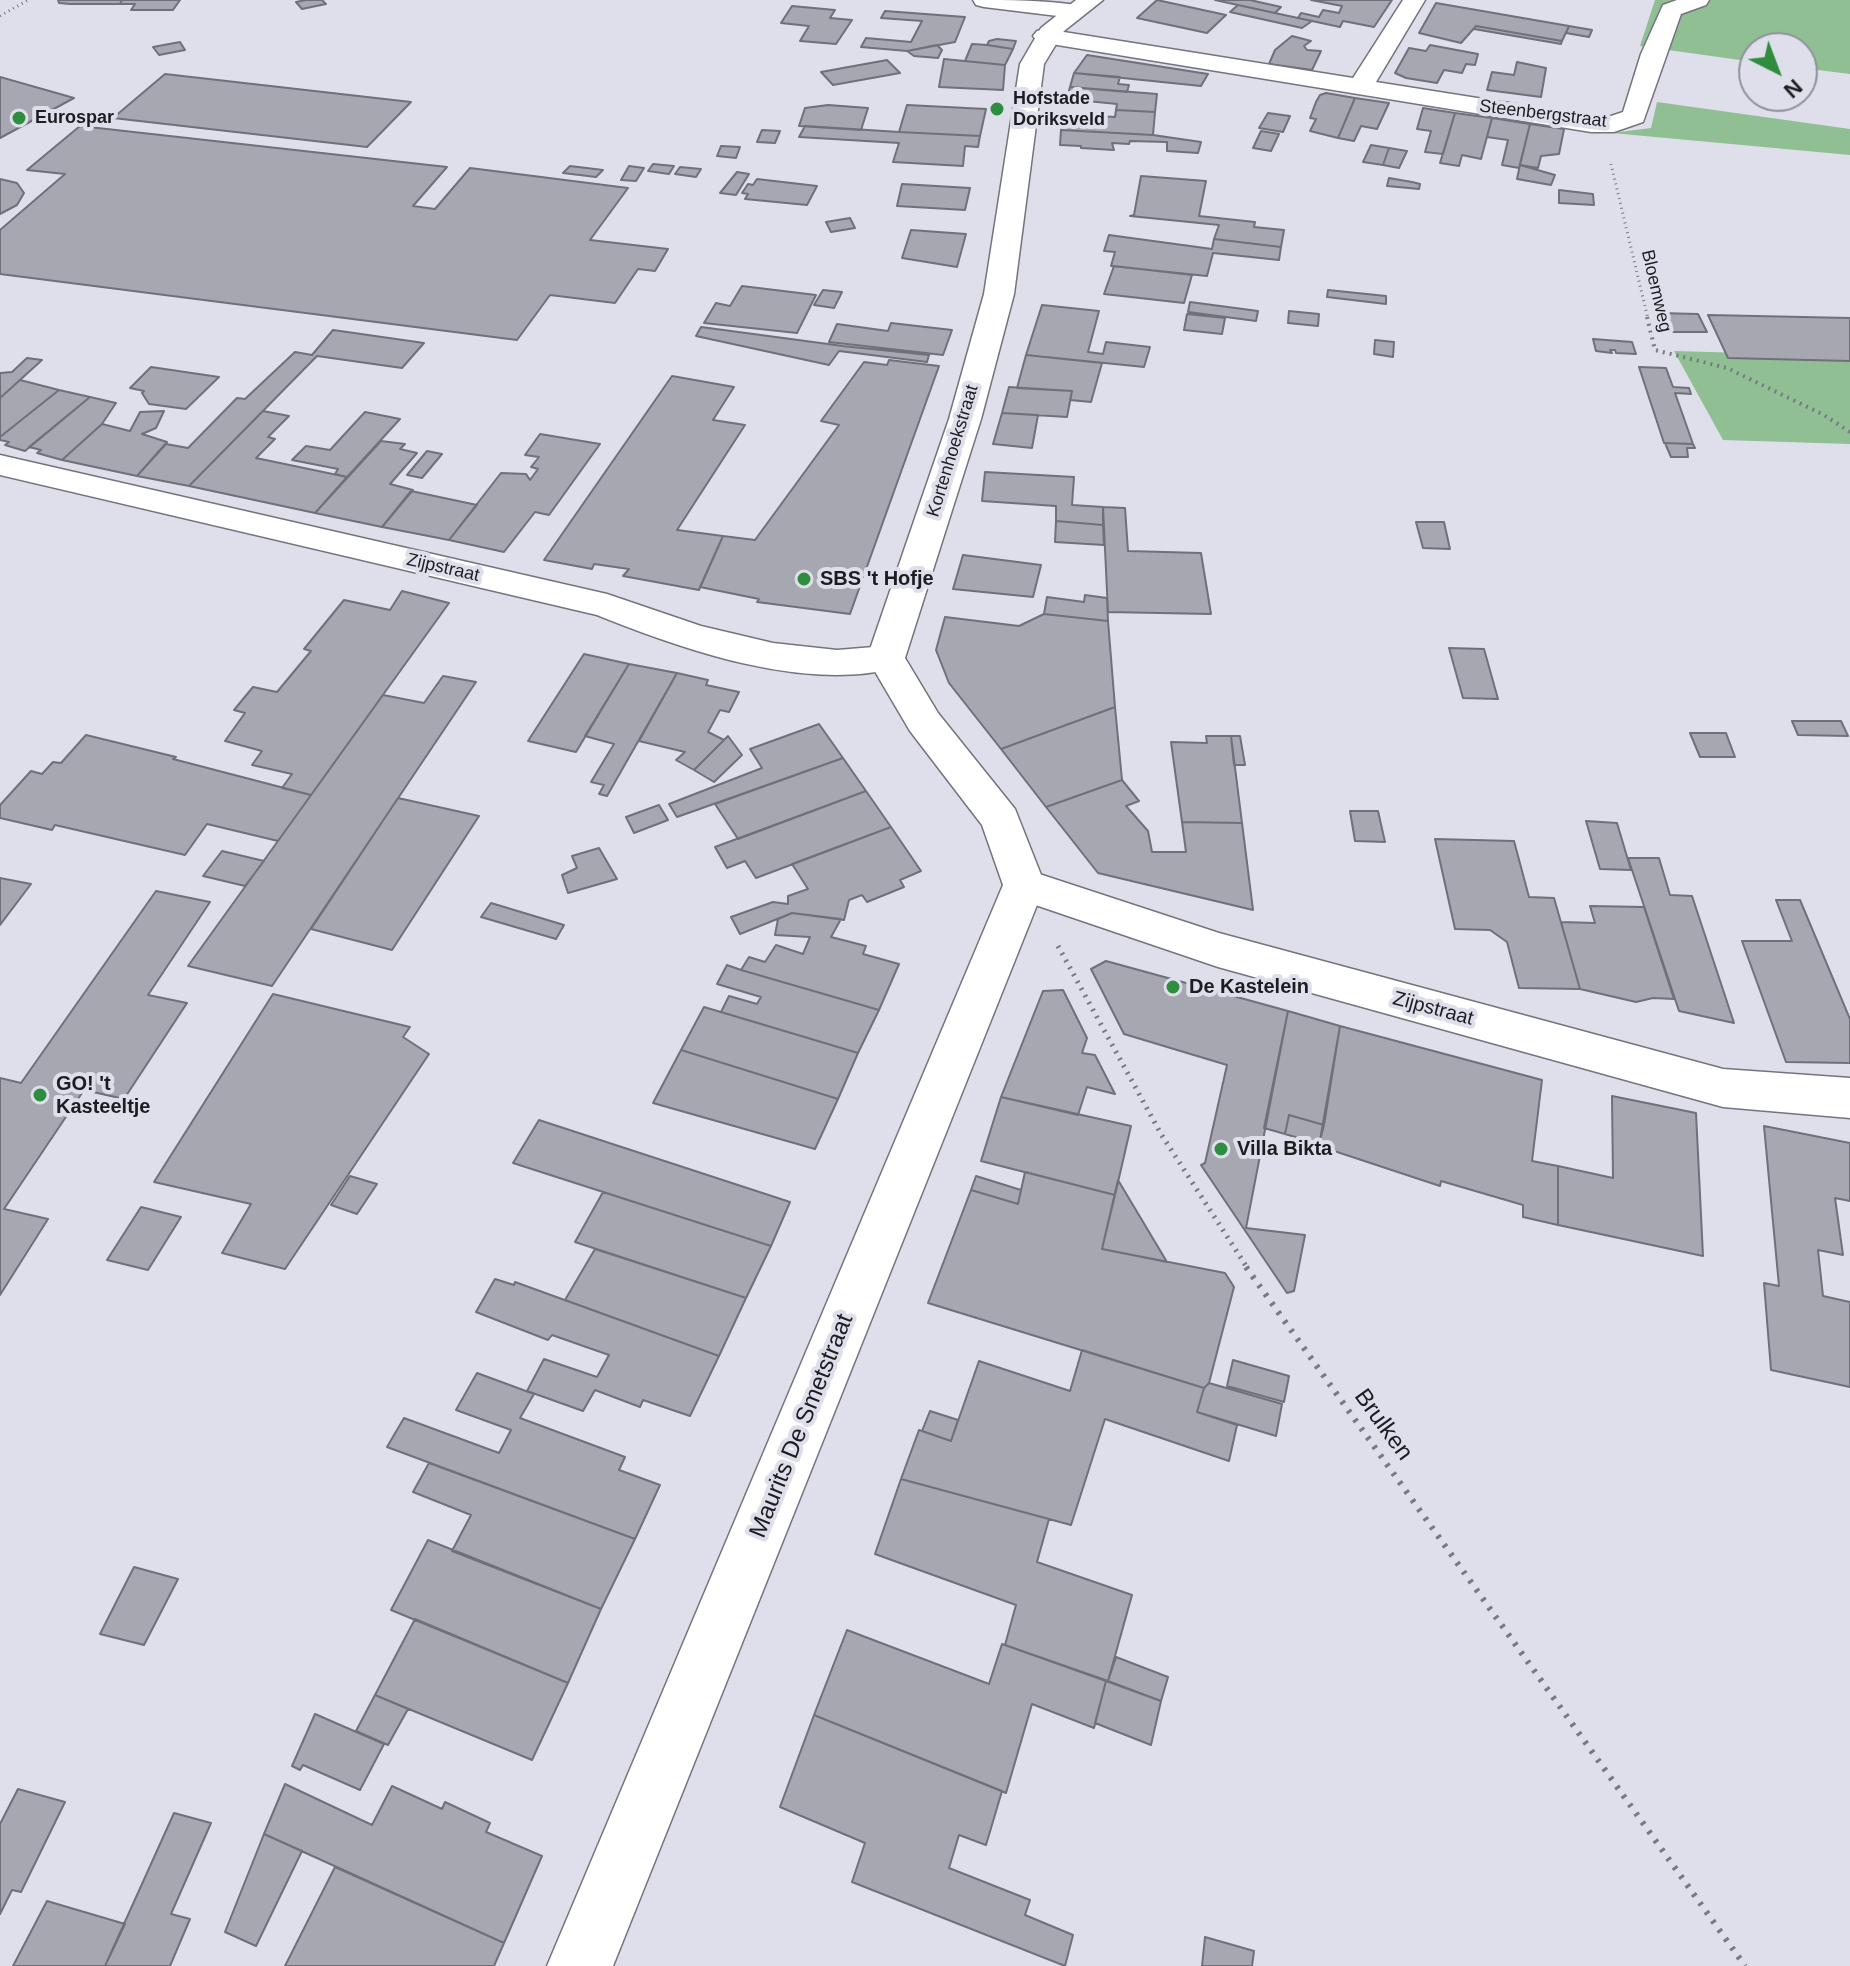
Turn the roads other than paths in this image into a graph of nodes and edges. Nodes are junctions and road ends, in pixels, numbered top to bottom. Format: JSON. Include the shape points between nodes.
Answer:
{"nodes":[{"id":1,"x":984,"y":0,"type":"edge"},
{"id":2,"x":1414,"y":0,"type":"edge"},
{"id":3,"x":1698,"y":0,"type":"edge"},
{"id":4,"x":1083,"y":5,"type":"edge"},
{"id":5,"x":1045,"y":36,"type":"junction"},
{"id":6,"x":1360,"y":87,"type":"junction"},
{"id":7,"x":0,"y":465,"type":"edge"},
{"id":8,"x":886,"y":658,"type":"junction"},
{"id":9,"x":1024,"y":885,"type":"junction"},
{"id":10,"x":1850,"y":1098,"type":"edge"},
{"id":11,"x":580,"y":1966,"type":"edge"}],
"edges":[{"from":1,"to":4,"type":"street"},
{"from":2,"to":6,"type":"street"},
{"from":3,"to":6,"type":"street","name":"Steenbergstraat","via":[[1671,10],[1634,117],[1614,124]]},
{"from":4,"to":5,"type":"street","name":"Kortenhoekstraat"},
{"from":5,"to":6,"type":"street","name":"Steenbergstraat"},
{"from":5,"to":8,"type":"street","name":"Kortenhoekstraat","via":[[1032,64],[999,294],[965,419]]},
{"from":7,"to":8,"type":"street","name":"Zijpstraat","via":[[607,606],[676,631],[773,654],[832,663]]},
{"from":8,"to":9,"type":"street","via":[[924,722],[1001,820]]},
{"from":9,"to":10,"type":"street","name":"Zijpstraat","via":[[1218,950],[1723,1088]]},
{"from":9,"to":11,"type":"street","name":"Maurits De Smetstraat"}]}
